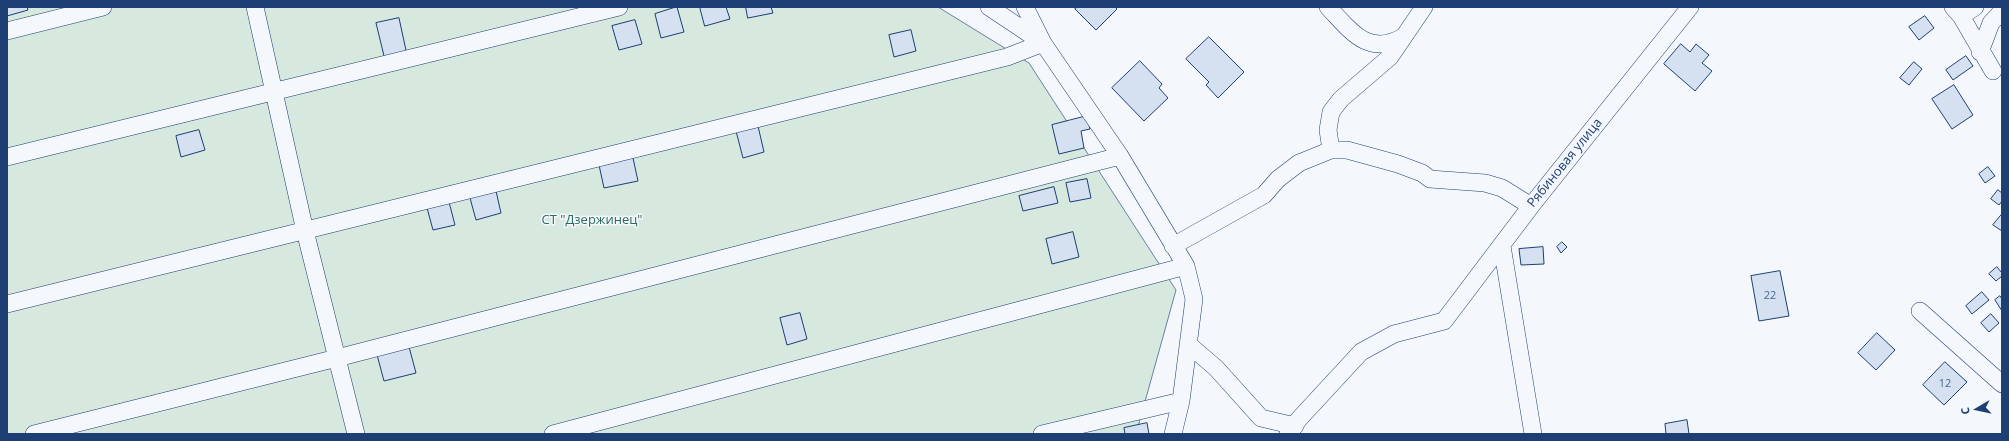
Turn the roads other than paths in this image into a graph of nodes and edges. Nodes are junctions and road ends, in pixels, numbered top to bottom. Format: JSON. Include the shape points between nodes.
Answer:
{"nodes":[{"id":1,"x":103,"y":7,"type":"edge"},
{"id":2,"x":256,"y":7,"type":"edge"},
{"id":3,"x":619,"y":7,"type":"edge"},
{"id":4,"x":989,"y":7,"type":"edge"},
{"id":5,"x":1025,"y":7,"type":"edge"},
{"id":6,"x":1328,"y":7,"type":"edge"},
{"id":7,"x":1424,"y":7,"type":"edge"},
{"id":8,"x":1690,"y":7,"type":"edge"},
{"id":9,"x":1963,"y":10,"type":"edge"},
{"id":10,"x":2002,"y":11,"type":"edge"},
{"id":11,"x":7,"y":31,"type":"edge"},
{"id":12,"x":1403,"y":37,"type":"junction"},
{"id":13,"x":1043,"y":43,"type":"junction"},
{"id":14,"x":1980,"y":52,"type":"junction"},
{"id":15,"x":1993,"y":71,"type":"dead end"},
{"id":16,"x":275,"y":92,"type":"junction"},
{"id":17,"x":1331,"y":150,"type":"junction"},
{"id":18,"x":1120,"y":156,"type":"junction"},
{"id":19,"x":7,"y":158,"type":"edge"},
{"id":20,"x":1530,"y":206,"type":"junction"},
{"id":21,"x":305,"y":231,"type":"junction"},
{"id":22,"x":1173,"y":246,"type":"junction"},
{"id":23,"x":1502,"y":246,"type":"junction"},
{"id":24,"x":1186,"y":266,"type":"junction"},
{"id":25,"x":7,"y":304,"type":"edge"},
{"id":26,"x":1920,"y":311,"type":"dead end"},
{"id":27,"x":1188,"y":344,"type":"junction"},
{"id":28,"x":337,"y":358,"type":"junction"},
{"id":29,"x":2002,"y":384,"type":"edge"},
{"id":30,"x":1181,"y":402,"type":"junction"},
{"id":31,"x":1261,"y":418,"type":"junction"},
{"id":32,"x":1291,"y":430,"type":"edge"},
{"id":33,"x":34,"y":434,"type":"edge"},
{"id":34,"x":356,"y":434,"type":"edge"},
{"id":35,"x":553,"y":434,"type":"edge"},
{"id":36,"x":1042,"y":434,"type":"edge"},
{"id":37,"x":1173,"y":434,"type":"edge"},
{"id":38,"x":1266,"y":434,"type":"edge"},
{"id":39,"x":1533,"y":434,"type":"edge"}],
"edges":[{"from":1,"to":11,"type":"street"},
{"from":2,"to":16,"type":"street"},
{"from":3,"to":16,"type":"street"},
{"from":4,"to":13,"type":"street"},
{"from":5,"to":13,"type":"street"},
{"from":6,"to":12,"type":"street","via":[[1360,38],[1368,42],[1387,45]]},
{"from":7,"to":12,"type":"street"},
{"from":8,"to":20,"type":"street","name":"Рябиновая улица"},
{"from":9,"to":14,"type":"street"},
{"from":10,"to":14,"type":"street","via":[[1991,24]]},
{"from":12,"to":17,"type":"street","via":[[1390,57],[1341,99],[1331,112],[1328,130]]},
{"from":13,"to":18,"type":"street"},
{"from":13,"to":21,"type":"street","via":[[1007,57]]},
{"from":14,"to":15,"type":"street"},
{"from":16,"to":19,"type":"street"},
{"from":16,"to":21,"type":"street"},
{"from":17,"to":20,"type":"street","via":[[1347,150],[1398,164],[1439,181],[1485,183],[1502,188]]},
{"from":17,"to":22,"type":"street","via":[[1299,163],[1278,179],[1264,195]]},
{"from":18,"to":22,"type":"street"},
{"from":18,"to":28,"type":"street"},
{"from":20,"to":23,"type":"street","name":"Рябиновая улица"},
{"from":21,"to":25,"type":"street"},
{"from":21,"to":28,"type":"street"},
{"from":22,"to":24,"type":"street"},
{"from":23,"to":32,"type":"street","name":"Рябиновая улица","via":[[1444,321],[1394,334],[1361,352]]},
{"from":23,"to":39,"type":"street"},
{"from":24,"to":27,"type":"street","via":[[1194,299]]},
{"from":24,"to":35,"type":"street"},
{"from":26,"to":29,"type":"street"},
{"from":27,"to":30,"type":"street"},
{"from":27,"to":31,"type":"street","via":[[1216,368]]},
{"from":28,"to":33,"type":"street"},
{"from":28,"to":34,"type":"street"},
{"from":30,"to":36,"type":"street"},
{"from":30,"to":37,"type":"street"},
{"from":31,"to":32,"type":"street"},
{"from":31,"to":38,"type":"street"}]}
